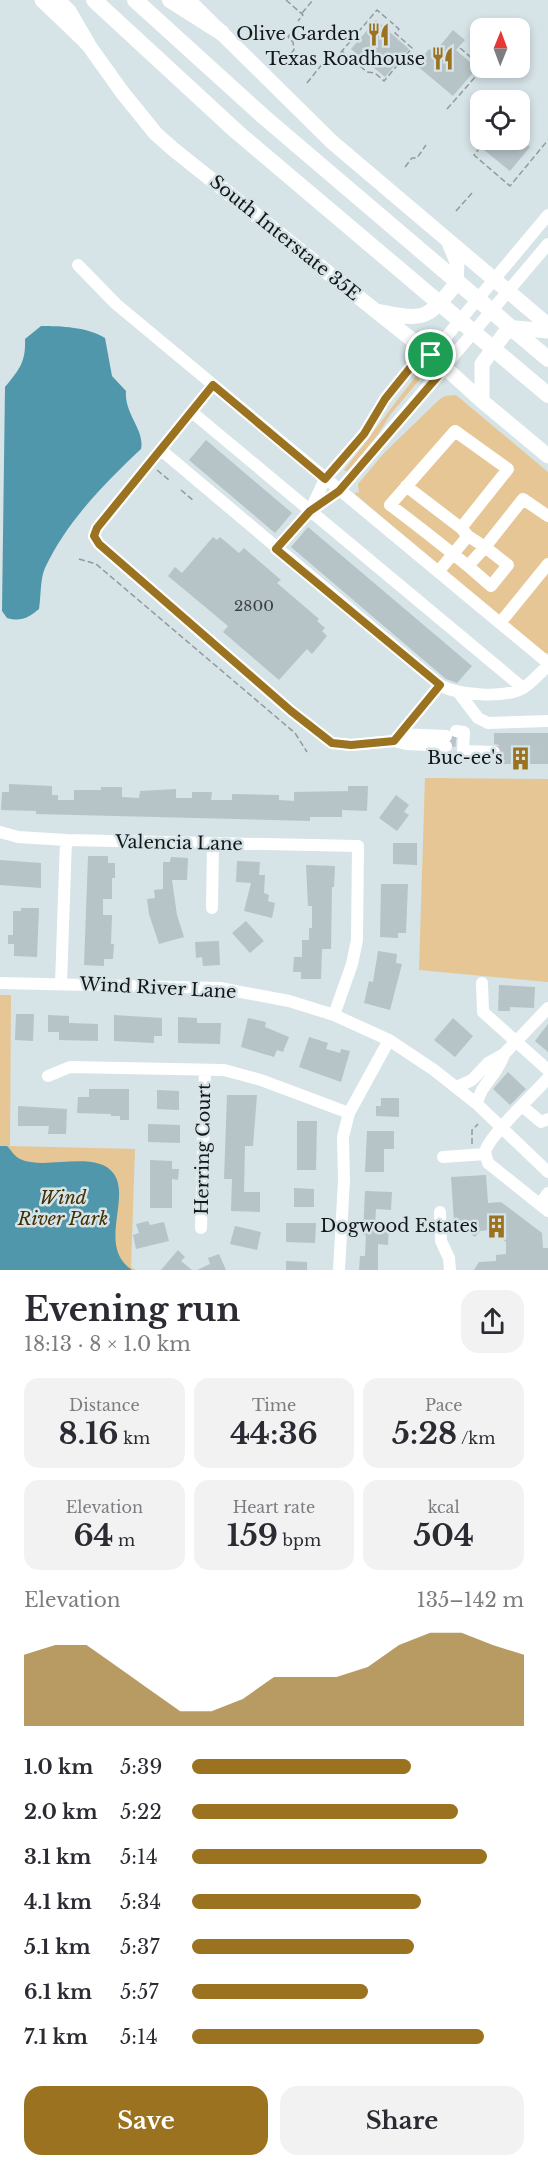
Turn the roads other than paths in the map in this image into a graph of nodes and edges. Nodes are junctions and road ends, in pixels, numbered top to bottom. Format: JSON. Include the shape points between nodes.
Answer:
{"nodes":[{"id":1,"x":42,"y":0,"type":"edge"},
{"id":2,"x":57,"y":0,"type":"edge"},
{"id":3,"x":94,"y":0,"type":"edge"},
{"id":4,"x":135,"y":0,"type":"edge"},
{"id":5,"x":170,"y":0,"type":"edge"},
{"id":6,"x":188,"y":0,"type":"edge"},
{"id":7,"x":222,"y":33,"type":"junction"},
{"id":8,"x":87,"y":43,"type":"junction"},
{"id":9,"x":548,"y":215,"type":"edge"},
{"id":10,"x":449,"y":243,"type":"junction"},
{"id":11,"x":548,"y":244,"type":"edge"},
{"id":12,"x":78,"y":265,"type":"dead end"},
{"id":13,"x":494,"y":281,"type":"junction"},
{"id":14,"x":508,"y":292,"type":"junction"},
{"id":15,"x":375,"y":310,"type":"junction"},
{"id":16,"x":548,"y":326,"type":"edge"},
{"id":17,"x":548,"y":331,"type":"edge"},
{"id":18,"x":431,"y":355,"type":"junction"},
{"id":19,"x":545,"y":357,"type":"edge"},
{"id":20,"x":445,"y":368,"type":"junction"},
{"id":21,"x":213,"y":385,"type":"junction"},
{"id":22,"x":548,"y":395,"type":"edge"},
{"id":23,"x":482,"y":401,"type":"junction"},
{"id":24,"x":192,"y":413,"type":"junction"},
{"id":25,"x":161,"y":450,"type":"junction"},
{"id":26,"x":548,"y":456,"type":"edge"},
{"id":27,"x":325,"y":479,"type":"junction"},
{"id":28,"x":406,"y":486,"type":"junction"},
{"id":29,"x":339,"y":491,"type":"junction"},
{"id":30,"x":310,"y":511,"type":"junction"},
{"id":31,"x":548,"y":516,"type":"edge"},
{"id":32,"x":465,"y":532,"type":"junction"},
{"id":33,"x":484,"y":547,"type":"junction"},
{"id":34,"x":276,"y":549,"type":"junction"},
{"id":35,"x":453,"y":554,"type":"junction"},
{"id":36,"x":548,"y":564,"type":"edge"},
{"id":37,"x":468,"y":566,"type":"junction"},
{"id":38,"x":438,"y":572,"type":"junction"},
{"id":39,"x":500,"y":623,"type":"junction"},
{"id":40,"x":548,"y":664,"type":"edge"},
{"id":41,"x":440,"y":685,"type":"junction"},
{"id":42,"x":523,"y":688,"type":"junction"},
{"id":43,"x":459,"y":693,"type":"junction"},
{"id":44,"x":548,"y":721,"type":"edge"},
{"id":45,"x":399,"y":735,"type":"junction"},
{"id":46,"x":494,"y":752,"type":"tunnel mouth"},
{"id":47,"x":0,"y":832,"type":"edge"},
{"id":48,"x":66,"y":840,"type":"junction"},
{"id":49,"x":213,"y":844,"type":"junction"},
{"id":50,"x":212,"y":908,"type":"dead end"},
{"id":51,"x":0,"y":983,"type":"edge"},
{"id":52,"x":483,"y":983,"type":"dead end"},
{"id":53,"x":61,"y":984,"type":"junction"},
{"id":54,"x":548,"y":1008,"type":"edge"},
{"id":55,"x":334,"y":1015,"type":"junction"},
{"id":56,"x":389,"y":1040,"type":"junction"},
{"id":57,"x":516,"y":1042,"type":"junction"},
{"id":58,"x":504,"y":1054,"type":"junction"},
{"id":59,"x":205,"y":1070,"type":"junction"},
{"id":60,"x":548,"y":1070,"type":"edge"},
{"id":61,"x":48,"y":1076,"type":"dead end"},
{"id":62,"x":548,"y":1078,"type":"edge"},
{"id":63,"x":457,"y":1087,"type":"junction"},
{"id":64,"x":477,"y":1104,"type":"junction"},
{"id":65,"x":522,"y":1106,"type":"junction"},
{"id":66,"x":349,"y":1113,"type":"junction"},
{"id":67,"x":548,"y":1119,"type":"edge"},
{"id":68,"x":502,"y":1128,"type":"junction"},
{"id":69,"x":485,"y":1154,"type":"junction"},
{"id":70,"x":443,"y":1157,"type":"dead end"},
{"id":71,"x":548,"y":1172,"type":"edge"},
{"id":72,"x":548,"y":1193,"type":"edge"},
{"id":73,"x":544,"y":1208,"type":"edge"},
{"id":74,"x":440,"y":1212,"type":"dead end"},
{"id":75,"x":201,"y":1228,"type":"dead end"},
{"id":76,"x":339,"y":1270,"type":"edge"},
{"id":77,"x":450,"y":1270,"type":"edge"}],
"edges":[{"from":1,"to":8,"type":"main road","name":"South Interstate 35E"},
{"from":2,"to":8,"type":"highway"},
{"from":3,"to":22,"type":"highway","via":[[237,132]]},
{"from":4,"to":19,"type":"highway","via":[[264,117]]},
{"from":5,"to":7,"type":"highway"},
{"from":6,"to":7,"type":"main road"},
{"from":7,"to":10,"type":"main road","via":[[332,142]]},
{"from":8,"to":15,"type":"main road","name":"South Interstate 35E","via":[[156,134]]},
{"from":9,"to":13,"type":"street"},
{"from":10,"to":13,"type":"main road"},
{"from":10,"to":15,"type":"main road","via":[[457,262],[456,284],[430,312],[406,316]]},
{"from":11,"to":14,"type":"street"},
{"from":12,"to":21,"type":"street","via":[[103,293]]},
{"from":13,"to":14,"type":"main road"},
{"from":13,"to":18,"type":"street"},
{"from":14,"to":16,"type":"main road"},
{"from":14,"to":20,"type":"street"},
{"from":15,"to":18,"type":"main road","name":"South Interstate 35E"},
{"from":17,"to":23,"type":"main road","via":[[516,328],[505,333],[482,364]]},
{"from":18,"to":20,"type":"main road","name":"South Interstate 35E"},
{"from":18,"to":27,"type":"street","via":[[410,368],[364,434]]},
{"from":20,"to":23,"type":"main road","name":"South Interstate 35E"},
{"from":20,"to":29,"type":"street"},
{"from":21,"to":24,"type":"street"},
{"from":21,"to":27,"type":"street"},
{"from":23,"to":26,"type":"main road","name":"South Interstate 35E"},
{"from":24,"to":25,"type":"street"},
{"from":24,"to":30,"type":"street"},
{"from":25,"to":34,"type":"street"},
{"from":25,"to":45,"type":"street","via":[[97,528],[94,536],[99,544],[332,743],[351,745]]},
{"from":27,"to":29,"type":"street"},
{"from":27,"to":30,"type":"street"},
{"from":28,"to":32,"type":"street"},
{"from":28,"to":32,"type":"street","via":[[455,431],[507,469]]},
{"from":28,"to":35,"type":"street","via":[[390,505]]},
{"from":29,"to":30,"type":"street"},
{"from":29,"to":38,"type":"street"},
{"from":30,"to":34,"type":"street"},
{"from":30,"to":42,"type":"street"},
{"from":31,"to":33,"type":"street","via":[[523,500]]},
{"from":32,"to":33,"type":"street"},
{"from":32,"to":35,"type":"street"},
{"from":33,"to":37,"type":"street"},
{"from":33,"to":37,"type":"street","via":[[508,565],[491,586]]},
{"from":34,"to":41,"type":"street"},
{"from":35,"to":37,"type":"street"},
{"from":35,"to":38,"type":"street"},
{"from":36,"to":39,"type":"street"},
{"from":38,"to":39,"type":"street"},
{"from":39,"to":40,"type":"street"},
{"from":40,"to":42,"type":"street"},
{"from":41,"to":43,"type":"street"},
{"from":41,"to":45,"type":"street"},
{"from":42,"to":43,"type":"street"},
{"from":43,"to":44,"type":"street","via":[[478,718],[488,723]]},
{"from":45,"to":46,"type":"street","via":[[406,744],[454,739],[463,751]]},
{"from":47,"to":48,"type":"street","name":"Valencia Lane"},
{"from":48,"to":49,"type":"street","name":"Valencia Lane"},
{"from":48,"to":53,"type":"street"},
{"from":49,"to":50,"type":"street"},
{"from":49,"to":55,"type":"street","name":"Valencia Lane","via":[[358,846],[357,940]]},
{"from":51,"to":53,"type":"street","name":"Wind River Lane"},
{"from":52,"to":57,"type":"street","via":[[483,1012]]},
{"from":53,"to":55,"type":"street","name":"Wind River Lane","via":[[220,988],[289,1001]]},
{"from":54,"to":57,"type":"street"},
{"from":55,"to":56,"type":"street","name":"Wind River Lane"},
{"from":56,"to":63,"type":"street","name":"Wind River Lane"},
{"from":56,"to":66,"type":"street"},
{"from":57,"to":58,"type":"street"},
{"from":57,"to":60,"type":"street"},
{"from":58,"to":63,"type":"street"},
{"from":58,"to":64,"type":"street","via":[[498,1070],[478,1095]]},
{"from":59,"to":61,"type":"street","via":[[70,1066]]},
{"from":59,"to":66,"type":"street","via":[[252,1077]]},
{"from":59,"to":75,"type":"street","name":"Herring Court"},
{"from":62,"to":65,"type":"street"},
{"from":63,"to":64,"type":"street","name":"Wind River Lane"},
{"from":64,"to":68,"type":"street","name":"Wind River Lane"},
{"from":65,"to":67,"type":"street","via":[[541,1122]]},
{"from":65,"to":68,"type":"street"},
{"from":66,"to":76,"type":"street","via":[[343,1137]]},
{"from":68,"to":69,"type":"street"},
{"from":68,"to":71,"type":"street","name":"Wind River Lane"},
{"from":69,"to":70,"type":"street"},
{"from":69,"to":73,"type":"street","via":[[488,1163]]},
{"from":72,"to":73,"type":"street"},
{"from":74,"to":77,"type":"street","via":[[441,1240]]}]}
